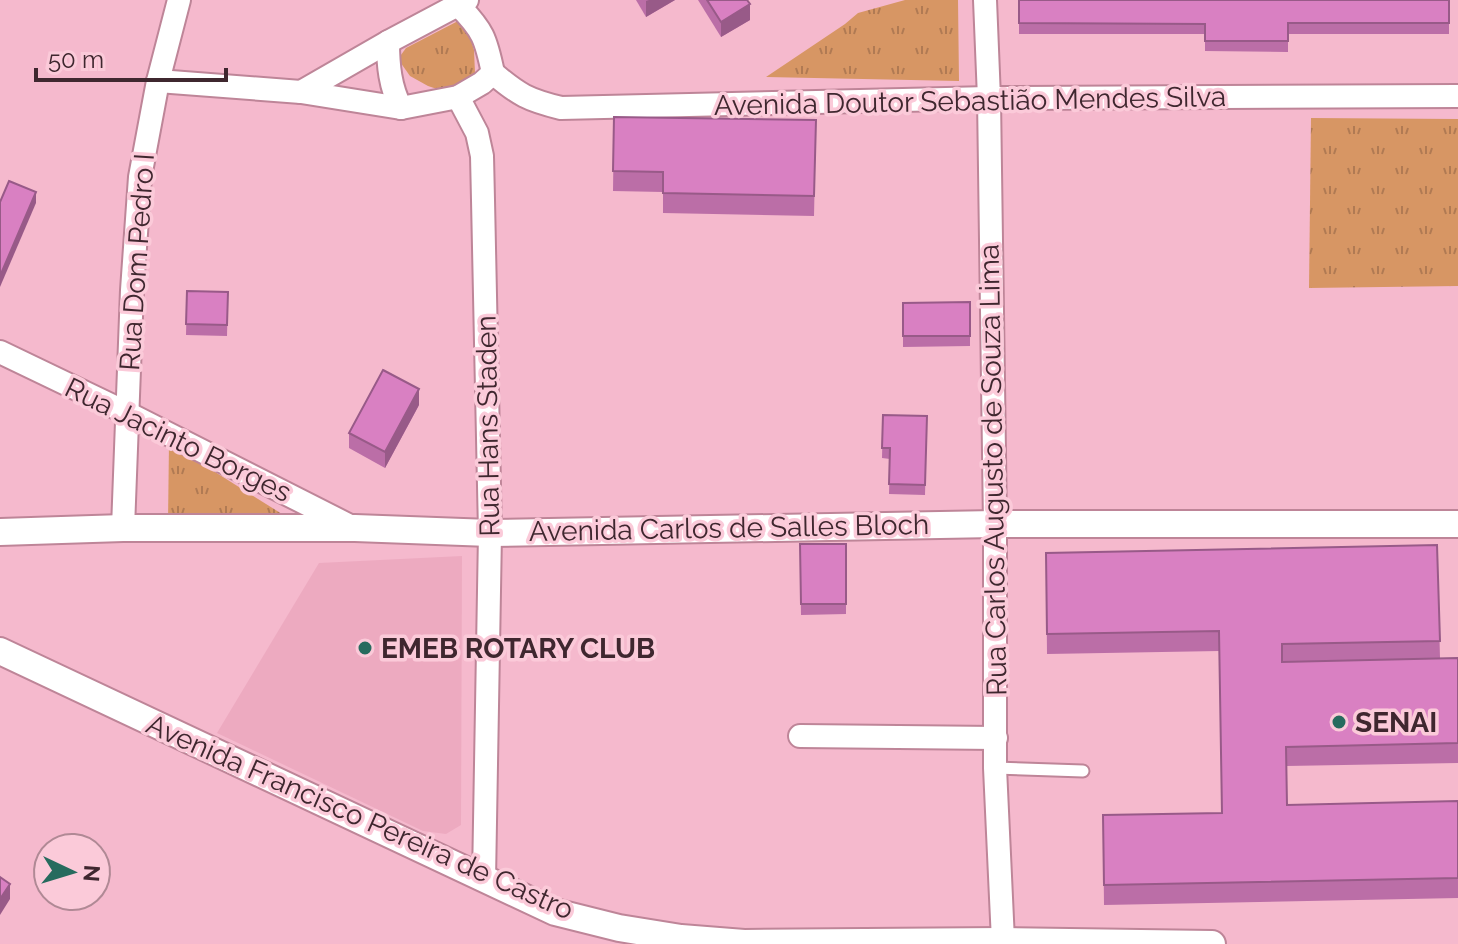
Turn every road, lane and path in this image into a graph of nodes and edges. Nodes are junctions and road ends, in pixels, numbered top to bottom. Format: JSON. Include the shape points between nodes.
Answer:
{"nodes":[{"id":1,"x":179,"y":0,"type":"edge"},
{"id":2,"x":985,"y":0,"type":"edge"},
{"id":3,"x":463,"y":3,"type":"edge"},
{"id":4,"x":388,"y":42,"type":"junction"},
{"id":5,"x":493,"y":73,"type":"junction"},
{"id":6,"x":158,"y":81,"type":"junction"},
{"id":7,"x":301,"y":92,"type":"junction"},
{"id":8,"x":1458,"y":96,"type":"edge"},
{"id":9,"x":458,"y":97,"type":"junction"},
{"id":10,"x":989,"y":98,"type":"junction"},
{"id":11,"x":401,"y":108,"type":"junction"},
{"id":12,"x":0,"y":352,"type":"edge"},
{"id":13,"x":127,"y":413,"type":"junction"},
{"id":14,"x":995,"y":524,"type":"junction"},
{"id":15,"x":1458,"y":524,"type":"edge"},
{"id":16,"x":123,"y":528,"type":"junction"},
{"id":17,"x":355,"y":528,"type":"junction"},
{"id":18,"x":0,"y":532,"type":"edge"},
{"id":19,"x":490,"y":533,"type":"junction"},
{"id":20,"x":0,"y":651,"type":"edge"},
{"id":21,"x":800,"y":736,"type":"dead end"},
{"id":22,"x":996,"y":738,"type":"junction"},
{"id":23,"x":995,"y":768,"type":"junction"},
{"id":24,"x":1083,"y":771,"type":"dead end"},
{"id":25,"x":484,"y":880,"type":"junction"},
{"id":26,"x":1003,"y":941,"type":"junction"},
{"id":27,"x":1212,"y":944,"type":"edge"}],
"edges":[{"from":1,"to":6,"type":"street","name":"Rua Dom Pedro I"},
{"from":2,"to":10,"type":"street","name":"Rua Carlos Augusto de Souza Lima"},
{"from":3,"to":4,"type":"street"},
{"from":3,"to":5,"type":"street","via":[[487,45]]},
{"from":4,"to":7,"type":"street"},
{"from":4,"to":11,"type":"street","via":[[391,79]]},
{"from":5,"to":9,"type":"street"},
{"from":5,"to":10,"type":"street","name":"Avenida Doutor Sebastião Mendes Silva","via":[[532,101],[561,108]]},
{"from":6,"to":7,"type":"street"},
{"from":6,"to":13,"type":"street","name":"Rua Dom Pedro I","via":[[140,177]]},
{"from":7,"to":11,"type":"street"},
{"from":8,"to":10,"type":"street","name":"Avenida Doutor Sebastião Mendes Silva"},
{"from":9,"to":11,"type":"street"},
{"from":9,"to":19,"type":"street","name":"Rua Hans Staden","via":[[477,133],[482,156]]},
{"from":10,"to":14,"type":"street","name":"Rua Carlos Augusto de Souza Lima"},
{"from":12,"to":13,"type":"street","name":"Rua Jacinto Borges"},
{"from":13,"to":16,"type":"street","name":"Rua Dom Pedro I"},
{"from":13,"to":17,"type":"street","name":"Rua Jacinto Borges"},
{"from":14,"to":15,"type":"street","name":"Avenida Carlos de Salles Bloch"},
{"from":14,"to":19,"type":"street","name":"Avenida Carlos de Salles Bloch"},
{"from":14,"to":22,"type":"street","name":"Rua Carlos Augusto de Souza Lima"},
{"from":16,"to":17,"type":"street","name":"Avenida Carlos de Salles Bloch"},
{"from":16,"to":18,"type":"street","name":"Avenida Carlos de Salles Bloch"},
{"from":17,"to":19,"type":"street","name":"Avenida Carlos de Salles Bloch"},
{"from":19,"to":25,"type":"street","name":"Rua Hans Staden"},
{"from":20,"to":25,"type":"street","name":"Avenida Francisco Pereira de Castro"},
{"from":21,"to":22,"type":"street"},
{"from":22,"to":23,"type":"street","name":"Rua Carlos Augusto de Souza Lima"},
{"from":23,"to":24,"type":"lane"},
{"from":23,"to":26,"type":"street","name":"Rua Carlos Augusto de Souza Lima"},
{"from":25,"to":26,"type":"street","name":"Avenida Francisco Pereira de Castro","via":[[555,912],[681,938],[744,943]]},
{"from":26,"to":27,"type":"street","name":"Avenida Francisco Pereira de Castro"}]}
